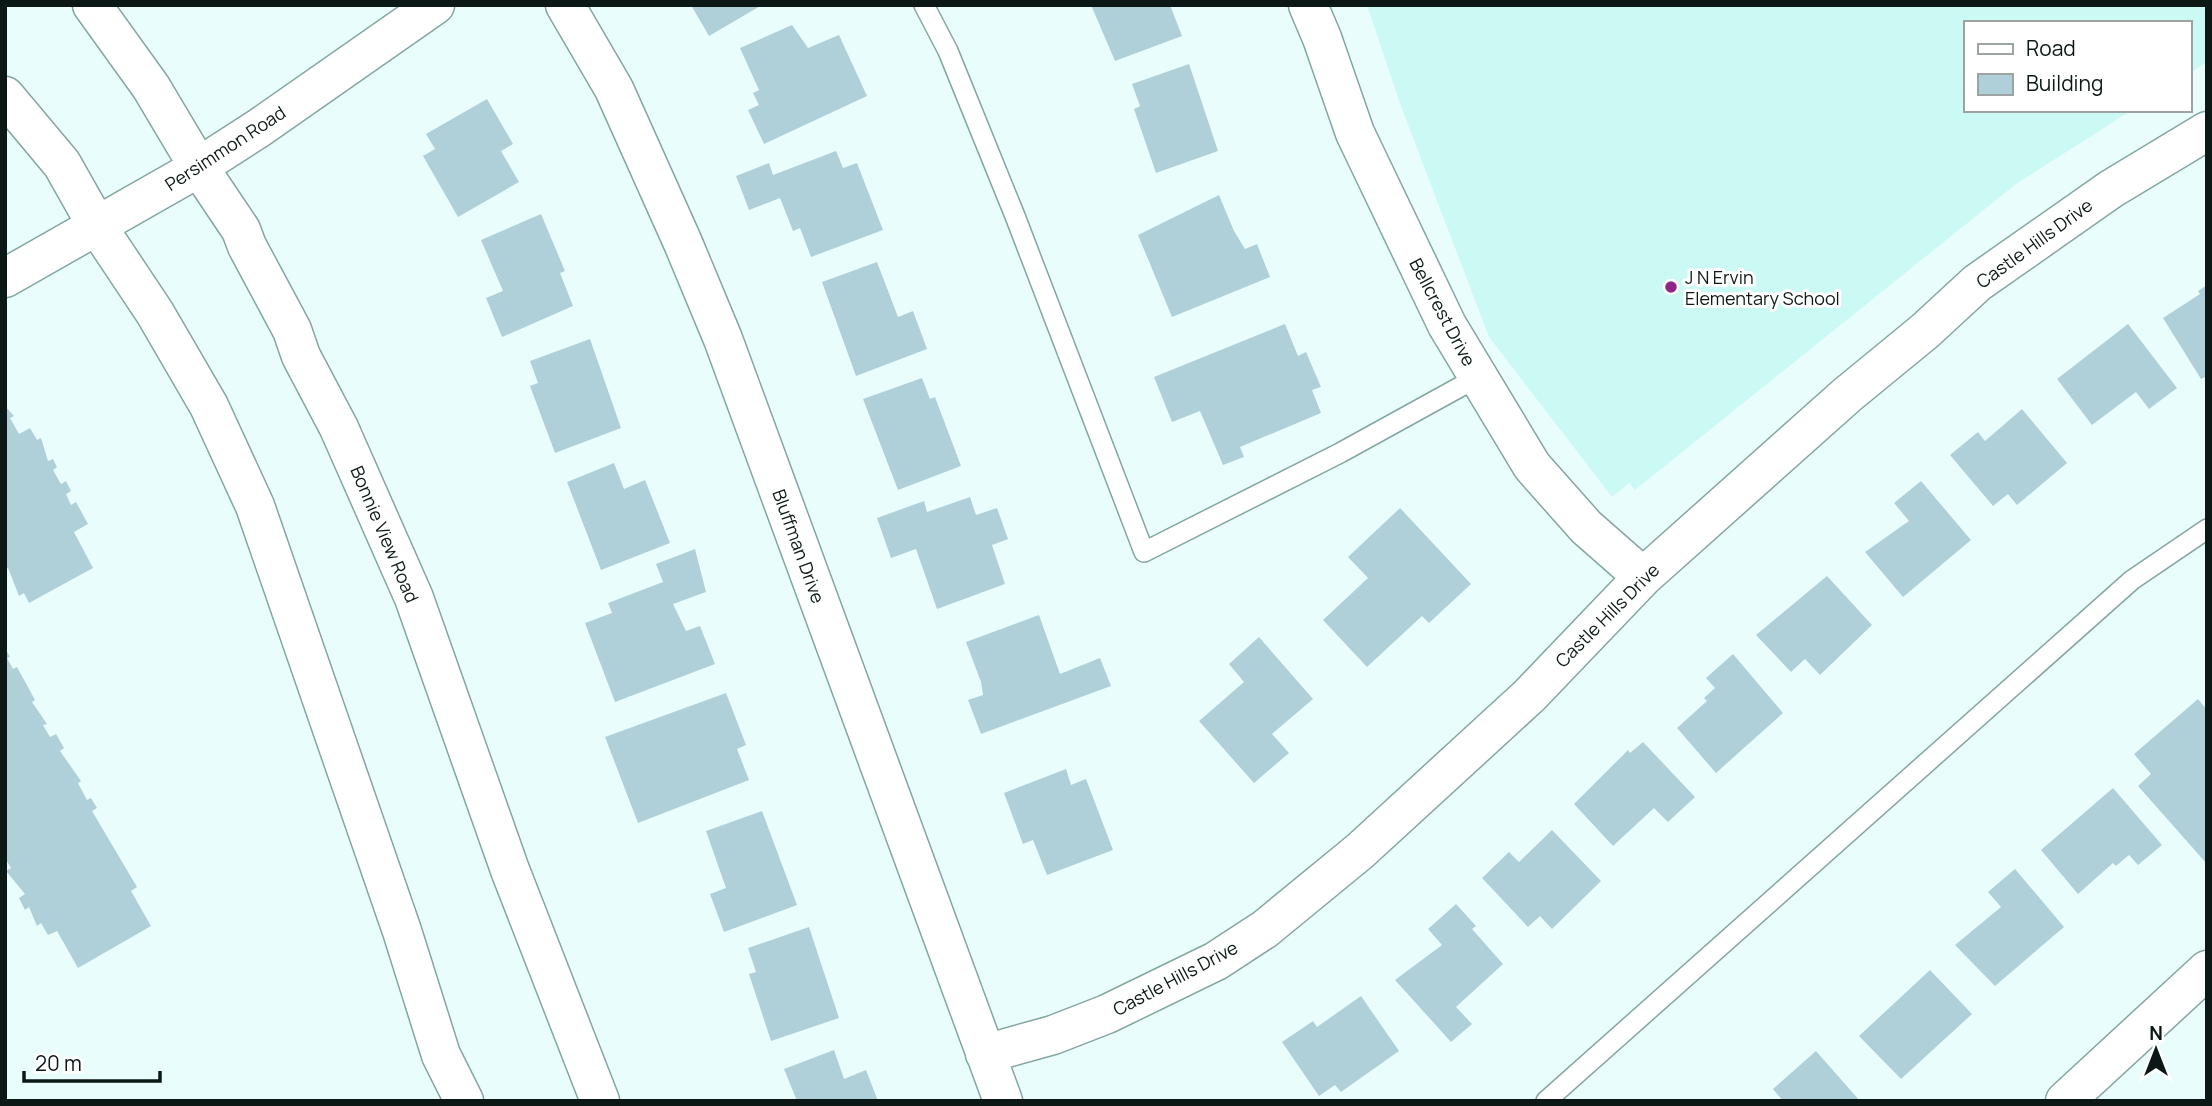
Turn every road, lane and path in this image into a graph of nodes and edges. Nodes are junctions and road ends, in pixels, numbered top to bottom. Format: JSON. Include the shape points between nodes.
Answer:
{"nodes":[{"id":1,"x":92,"y":5,"type":"edge"},
{"id":2,"x":435,"y":5,"type":"edge"},
{"id":3,"x":565,"y":5,"type":"edge"},
{"id":4,"x":924,"y":5,"type":"edge"},
{"id":5,"x":1308,"y":5,"type":"edge"},
{"id":6,"x":5,"y":96,"type":"edge"},
{"id":7,"x":2207,"y":131,"type":"edge"},
{"id":8,"x":198,"y":166,"type":"junction"},
{"id":9,"x":97,"y":226,"type":"junction"},
{"id":10,"x":5,"y":278,"type":"edge"},
{"id":11,"x":1478,"y":377,"type":"junction"},
{"id":12,"x":2207,"y":529,"type":"edge"},
{"id":13,"x":1643,"y":577,"type":"junction"},
{"id":14,"x":2207,"y":970,"type":"edge"},
{"id":15,"x":985,"y":1054,"type":"junction"},
{"id":16,"x":464,"y":1101,"type":"edge"},
{"id":17,"x":600,"y":1101,"type":"edge"},
{"id":18,"x":1003,"y":1101,"type":"edge"},
{"id":19,"x":1546,"y":1101,"type":"edge"},
{"id":20,"x":2065,"y":1101,"type":"edge"}],
"edges":[{"from":1,"to":8,"type":"street","name":"Bonnie View Road","via":[[151,87]]},
{"from":2,"to":8,"type":"street","name":"Persimmon Road"},
{"from":3,"to":15,"type":"street","name":"Bluffman Drive","via":[[614,89],[723,339]]},
{"from":4,"to":11,"type":"lane","via":[[948,51],[1015,216],[1144,552]]},
{"from":5,"to":11,"type":"street","name":"Bellcrest Drive","via":[[1355,133],[1447,325]]},
{"from":6,"to":9,"type":"street","via":[[62,164]]},
{"from":7,"to":13,"type":"street","name":"Castle Hills Drive","via":[[2111,189],[1977,283]]},
{"from":8,"to":9,"type":"street","name":"Persimmon Road"},
{"from":8,"to":17,"type":"street","name":"Bonnie View Road","via":[[241,230],[292,330],[414,598],[510,870]]},
{"from":9,"to":10,"type":"street","name":"Persimmon Road"},
{"from":9,"to":16,"type":"street","via":[[209,405],[255,506],[441,1055]]},
{"from":11,"to":13,"type":"street","name":"Bellcrest Drive","via":[[1532,466],[1586,527]]},
{"from":12,"to":19,"type":"lane","via":[[2132,580]]},
{"from":13,"to":15,"type":"street","name":"Castle Hills Drive","via":[[1529,696],[1360,851],[1265,929],[1216,961],[1107,1014]]},
{"from":14,"to":20,"type":"street"},
{"from":15,"to":18,"type":"street","name":"Bluffman Drive"}]}
